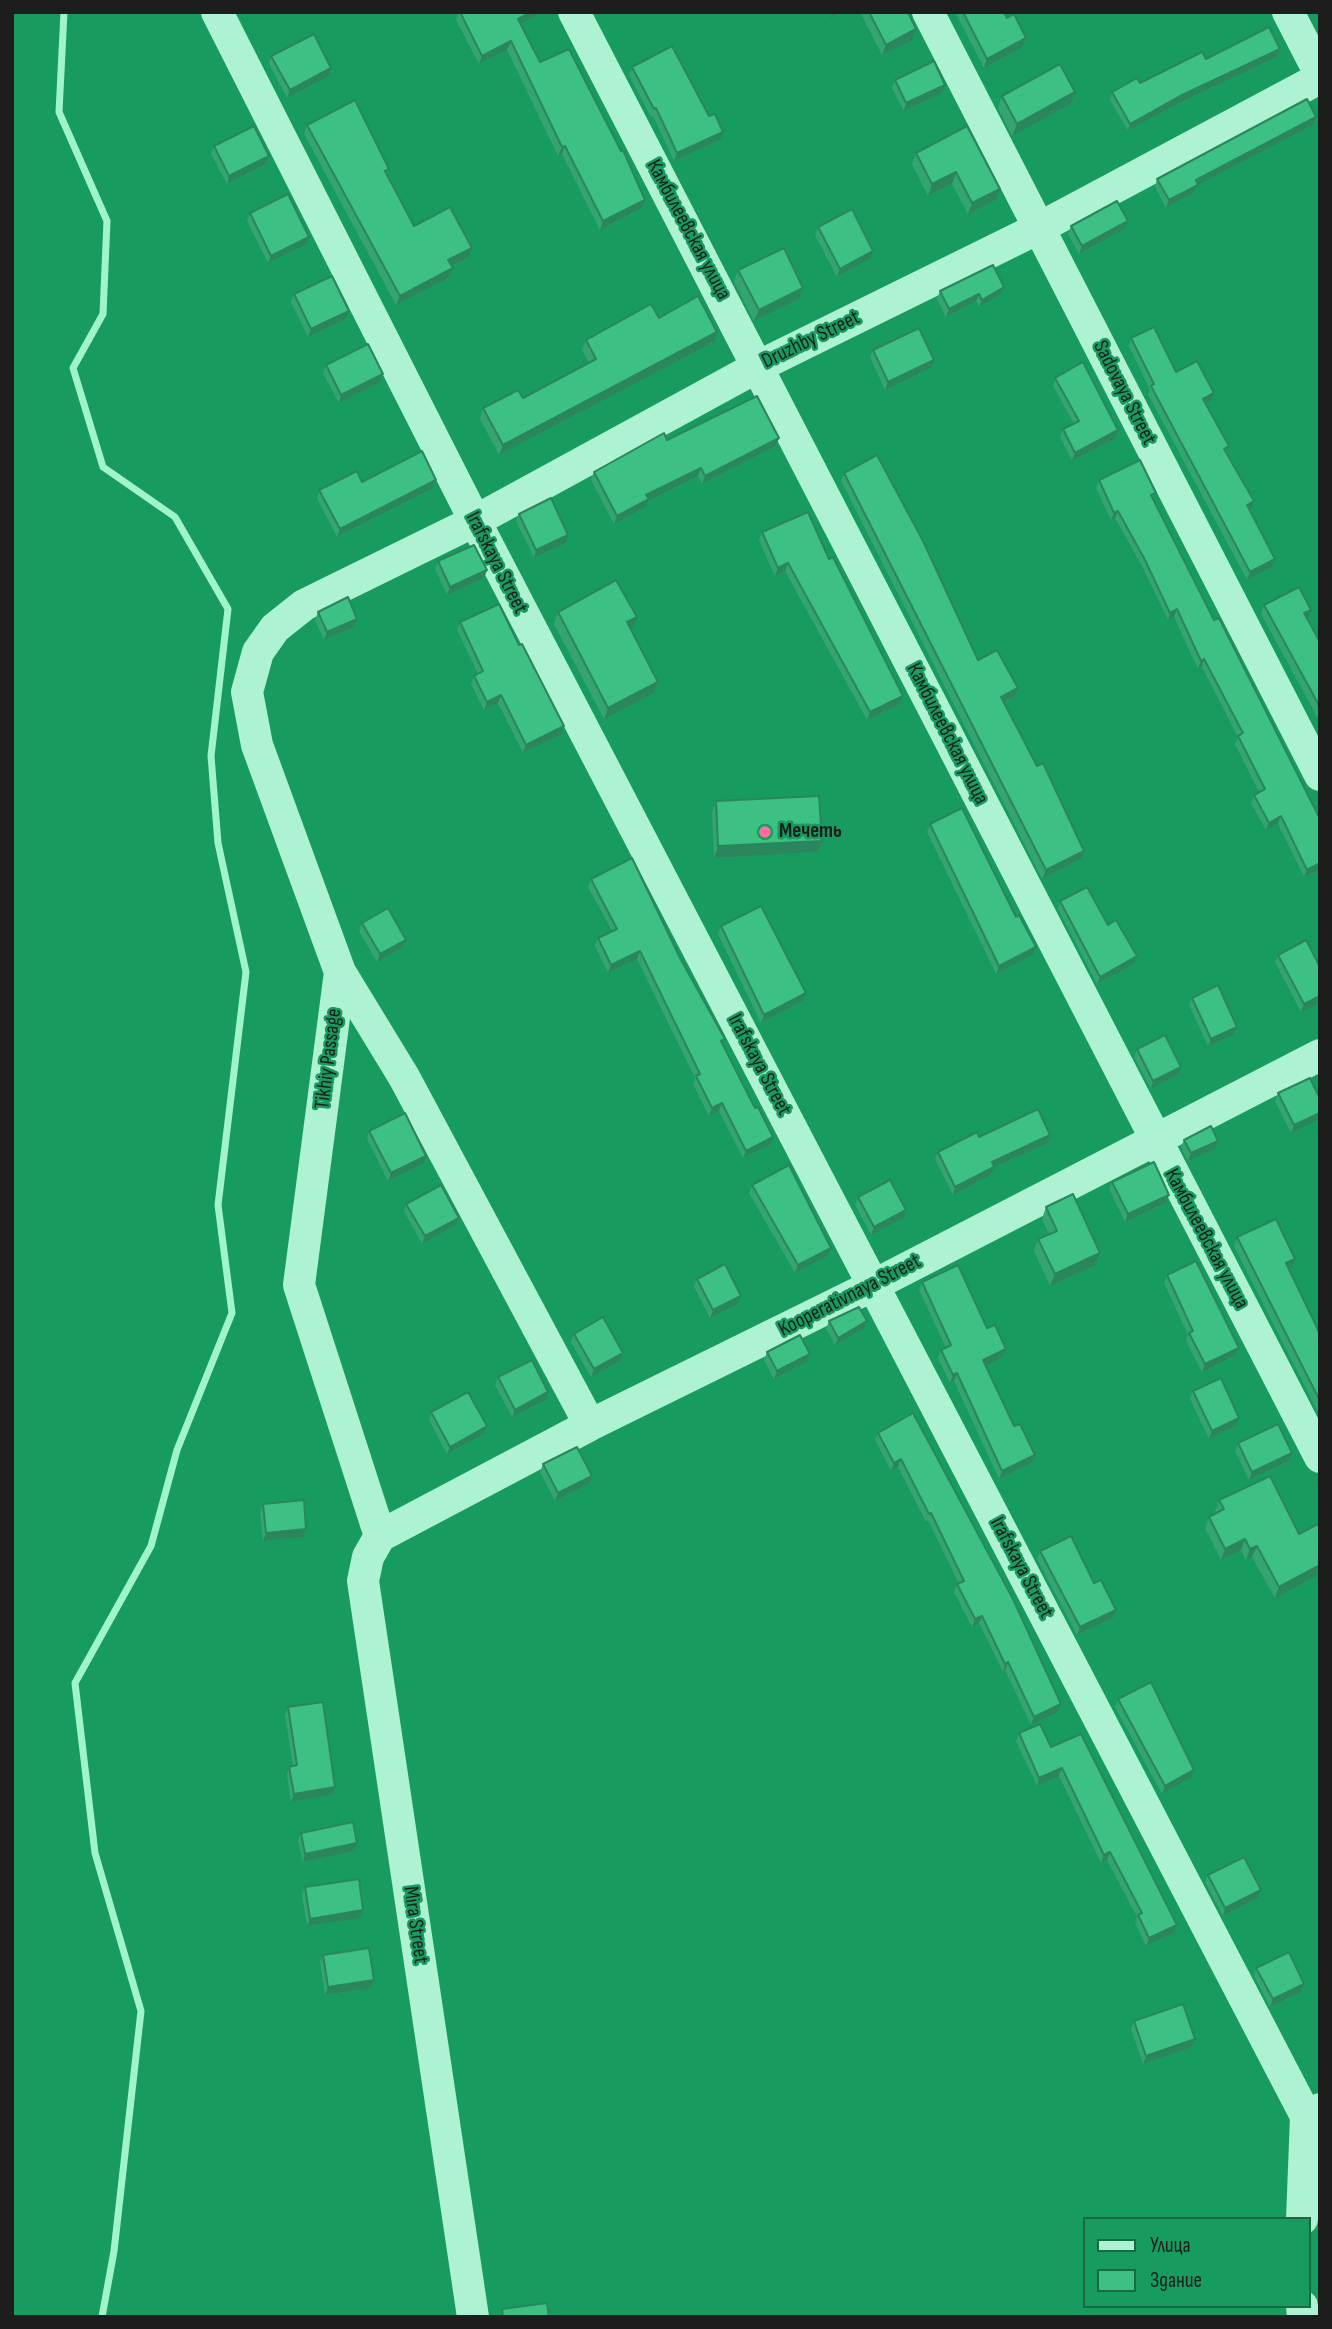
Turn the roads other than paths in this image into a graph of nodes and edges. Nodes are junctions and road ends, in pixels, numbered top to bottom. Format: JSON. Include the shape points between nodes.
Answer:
{"nodes":[{"id":1,"x":217,"y":12,"type":"edge"},
{"id":2,"x":574,"y":12,"type":"edge"},
{"id":3,"x":928,"y":12,"type":"edge"},
{"id":4,"x":1288,"y":12,"type":"edge"},
{"id":5,"x":1320,"y":76,"type":"edge"},
{"id":6,"x":1039,"y":228,"type":"junction"},
{"id":7,"x":759,"y":366,"type":"junction"},
{"id":8,"x":474,"y":521,"type":"junction"},
{"id":9,"x":304,"y":605,"type":"joint"},
{"id":10,"x":1320,"y":775,"type":"edge"},
{"id":11,"x":340,"y":972,"type":"junction"},
{"id":12,"x":1320,"y":1055,"type":"edge"},
{"id":13,"x":1154,"y":1140,"type":"junction"},
{"id":14,"x":874,"y":1285,"type":"junction"},
{"id":15,"x":590,"y":1426,"type":"junction"},
{"id":16,"x":1320,"y":1457,"type":"edge"},
{"id":17,"x":380,"y":1536,"type":"junction"},
{"id":18,"x":1313,"y":2112,"type":"edge"},
{"id":19,"x":1302,"y":2217,"type":"edge"},
{"id":20,"x":473,"y":2317,"type":"edge"}],
"edges":[{"from":1,"to":8,"type":"street","name":"Irafskaya Street"},
{"from":2,"to":7,"type":"street","name":"Камбилеевская улица"},
{"from":3,"to":6,"type":"street","name":"Sadovaya Street"},
{"from":4,"to":5,"type":"street"},
{"from":5,"to":6,"type":"street","name":"Druzhby Street"},
{"from":6,"to":7,"type":"street","name":"Druzhby Street"},
{"from":6,"to":10,"type":"street","name":"Sadovaya Street"},
{"from":7,"to":8,"type":"street","name":"Druzhby Street"},
{"from":7,"to":13,"type":"street","name":"Камбилеевская улица"},
{"from":8,"to":9,"type":"street","name":"Druzhby Street"},
{"from":8,"to":14,"type":"street","name":"Irafskaya Street"},
{"from":9,"to":11,"type":"street","name":"Tikhiy Passage","via":[[275,628],[258,652],[247,692],[257,745]]},
{"from":11,"to":15,"type":"street","via":[[404,1077]]},
{"from":11,"to":17,"type":"street","name":"Tikhiy Passage","via":[[299,1285]]},
{"from":12,"to":13,"type":"street","name":"Kooperativnaya Street"},
{"from":13,"to":14,"type":"street","name":"Kooperativnaya Street"},
{"from":13,"to":16,"type":"street","name":"Камбилеевская улица"},
{"from":14,"to":15,"type":"street","name":"Kooperativnaya Street"},
{"from":14,"to":18,"type":"street","name":"Irafskaya Street"},
{"from":15,"to":17,"type":"street","name":"Kooperativnaya Street"},
{"from":17,"to":20,"type":"street","name":"Mira Street","via":[[368,1557],[363,1581]]},
{"from":18,"to":19,"type":"street"}]}
